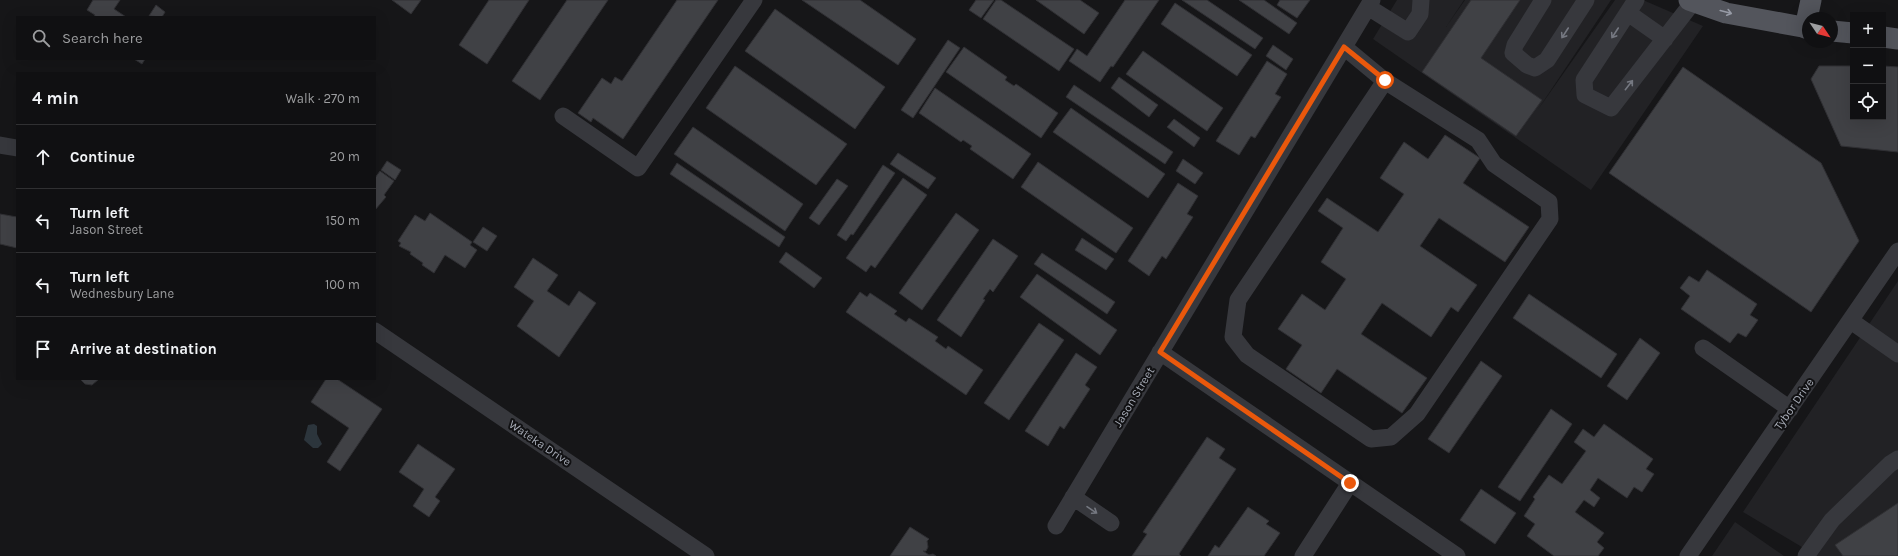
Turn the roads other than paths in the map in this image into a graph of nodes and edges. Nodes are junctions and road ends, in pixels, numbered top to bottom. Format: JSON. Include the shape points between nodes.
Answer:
{"nodes":[{"id":1,"x":754,"y":0,"type":"edge"},
{"id":2,"x":1421,"y":0,"type":"edge"},
{"id":3,"x":1543,"y":0,"type":"edge"},
{"id":4,"x":1586,"y":0,"type":"edge"},
{"id":5,"x":1811,"y":0,"type":"edge"},
{"id":6,"x":1691,"y":1,"type":"edge"},
{"id":7,"x":1370,"y":4,"type":"edge"},
{"id":8,"x":1632,"y":7,"type":"edge"},
{"id":9,"x":1809,"y":12,"type":"edge"},
{"id":10,"x":1802,"y":27,"type":"edge"},
{"id":11,"x":1838,"y":32,"type":"edge"},
{"id":12,"x":1850,"y":33,"type":"edge"},
{"id":13,"x":1886,"y":37,"type":"edge"},
{"id":14,"x":1898,"y":38,"type":"edge"},
{"id":15,"x":1665,"y":39,"type":"junction"},
{"id":16,"x":1344,"y":47,"type":"junction"},
{"id":17,"x":1385,"y":80,"type":"junction"},
{"id":18,"x":563,"y":116,"type":"dead end"},
{"id":19,"x":0,"y":145,"type":"edge"},
{"id":20,"x":16,"y":148,"type":"edge"},
{"id":21,"x":1898,"y":251,"type":"edge"},
{"id":22,"x":1850,"y":322,"type":"junction"},
{"id":23,"x":376,"y":331,"type":"edge"},
{"id":24,"x":1703,"y":348,"type":"dead end"},
{"id":25,"x":1160,"y":352,"type":"junction"},
{"id":26,"x":1898,"y":354,"type":"edge"},
{"id":27,"x":1790,"y":409,"type":"junction"},
{"id":28,"x":1898,"y":459,"type":"edge"},
{"id":29,"x":1350,"y":483,"type":"junction"},
{"id":30,"x":1073,"y":497,"type":"junction"},
{"id":31,"x":1111,"y":523,"type":"dead end"},
{"id":32,"x":1056,"y":526,"type":"dead end"},
{"id":33,"x":706,"y":556,"type":"edge"},
{"id":34,"x":1303,"y":556,"type":"edge"},
{"id":35,"x":1457,"y":556,"type":"edge"},
{"id":36,"x":1688,"y":556,"type":"edge"},
{"id":37,"x":1806,"y":556,"type":"edge"}],
"edges":[{"from":1,"to":18,"type":"street","via":[[638,168]]},
{"from":2,"to":7,"type":"street","via":[[1420,14],[1408,32]]},
{"from":4,"to":3,"type":"street","one_way":true,"via":[[1547,60],[1535,68],[1527,65],[1513,53],[1515,45]]},
{"from":5,"to":9,"type":"main road"},
{"from":6,"to":10,"type":"main road","one_way":true,"via":[[1726,13]]},
{"from":6,"to":15,"type":"street"},
{"from":7,"to":16,"type":"street","name":"Jason Street"},
{"from":8,"to":15,"type":"street"},
{"from":8,"to":15,"type":"street","one_way":true,"via":[[1584,80],[1586,95],[1611,108]]},
{"from":11,"to":12,"type":"main road"},
{"from":13,"to":14,"type":"main road"},
{"from":16,"to":17,"type":"street"},
{"from":16,"to":25,"type":"street","name":"Jason Street"},
{"from":17,"to":17,"type":"street","via":[[1478,140],[1494,164],[1549,202],[1550,219],[1417,414],[1391,437],[1372,439],[1247,355],[1233,337],[1238,300]]},
{"from":19,"to":20,"type":"street"},
{"from":21,"to":22,"type":"street","name":"Tybor Drive"},
{"from":22,"to":26,"type":"street"},
{"from":22,"to":27,"type":"street","name":"Tybor Drive"},
{"from":23,"to":33,"type":"street","name":"Wateka Drive"},
{"from":24,"to":27,"type":"street"},
{"from":25,"to":29,"type":"street"},
{"from":25,"to":30,"type":"street","name":"Jason Street"},
{"from":27,"to":36,"type":"street","name":"Tybor Drive"},
{"from":28,"to":37,"type":"street","via":[[1832,520]]},
{"from":29,"to":34,"type":"street"},
{"from":29,"to":35,"type":"street"},
{"from":30,"to":31,"type":"street","one_way":true},
{"from":30,"to":32,"type":"street","name":"Jason Street"}]}
